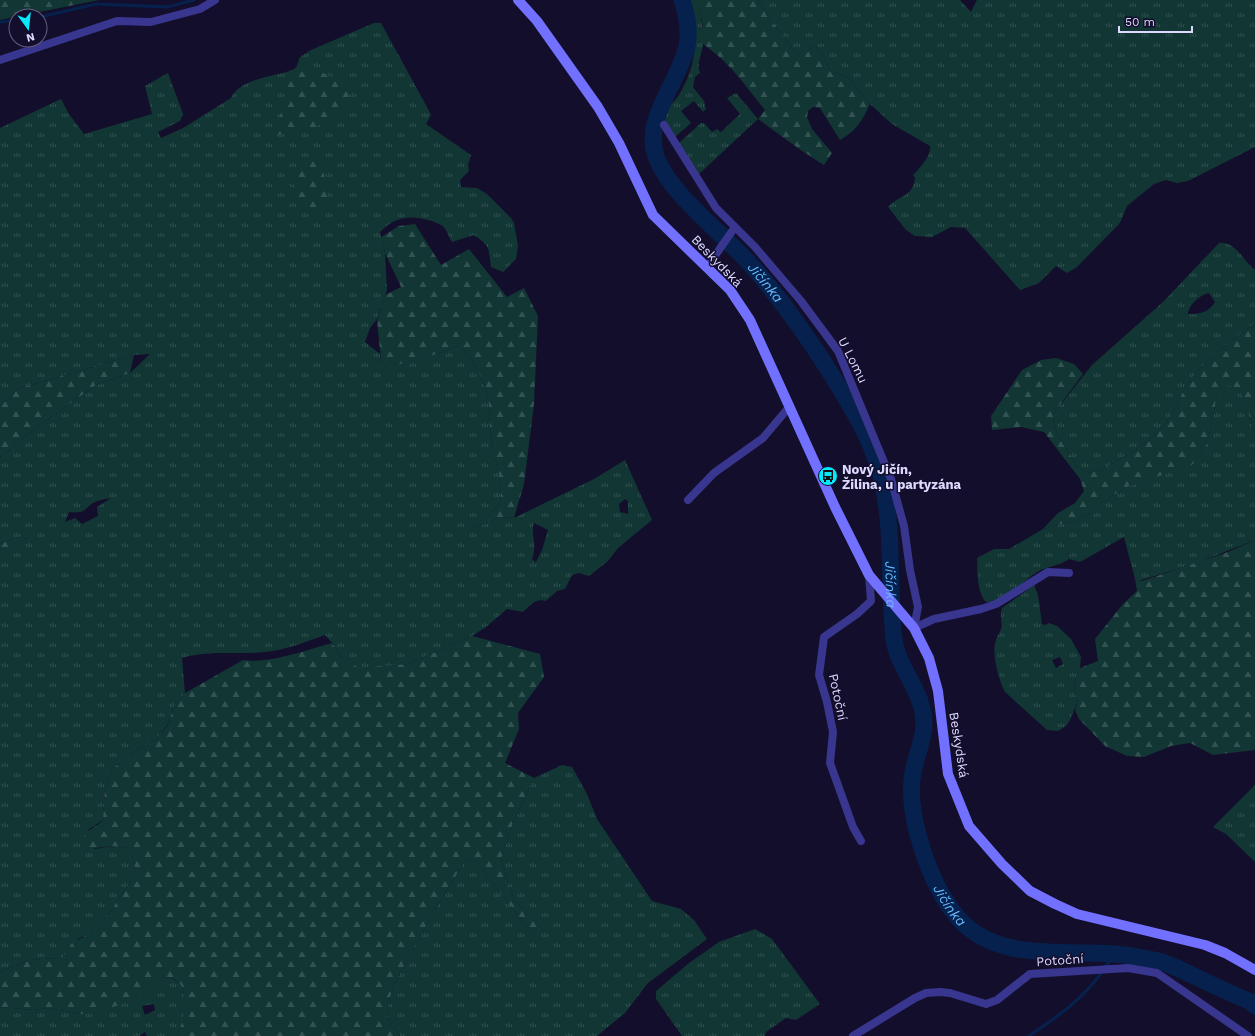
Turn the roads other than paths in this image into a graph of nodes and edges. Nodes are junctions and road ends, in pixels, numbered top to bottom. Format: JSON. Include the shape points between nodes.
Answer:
{"nodes":[{"id":1,"x":215,"y":0,"type":"edge"},
{"id":2,"x":518,"y":0,"type":"edge"},
{"id":3,"x":0,"y":60,"type":"edge"},
{"id":4,"x":664,"y":125,"type":"dead end"},
{"id":5,"x":735,"y":227,"type":"junction"},
{"id":6,"x":707,"y":267,"type":"junction"},
{"id":7,"x":790,"y":406,"type":"junction"},
{"id":8,"x":688,"y":500,"type":"dead end"},
{"id":9,"x":1069,"y":574,"type":"dead end"},
{"id":10,"x":872,"y":578,"type":"junction"},
{"id":11,"x":914,"y":628,"type":"junction"},
{"id":12,"x":861,"y":841,"type":"dead end"},
{"id":13,"x":1255,"y":970,"type":"edge"},
{"id":14,"x":853,"y":1036,"type":"edge"},
{"id":15,"x":1248,"y":1036,"type":"edge"}],
"edges":[{"from":1,"to":3,"type":"street","via":[[200,9],[151,22],[117,21]]},
{"from":2,"to":6,"type":"street","name":"Beskydská","via":[[537,21],[598,107],[653,215]]},
{"from":4,"to":5,"type":"street","name":"U Lomu","via":[[716,208]]},
{"from":5,"to":6,"type":"street"},
{"from":5,"to":11,"type":"street","name":"U Lomu","via":[[801,301],[838,351],[891,479],[904,526],[918,607]]},
{"from":6,"to":7,"type":"street","name":"Beskydská","via":[[730,290],[750,320]]},
{"from":7,"to":8,"type":"street","via":[[763,438],[714,473]]},
{"from":7,"to":10,"type":"street","name":"Beskydská","via":[[835,507]]},
{"from":9,"to":11,"type":"street","via":[[1048,572],[996,604],[934,619]]},
{"from":10,"to":11,"type":"street","name":"Beskydská"},
{"from":10,"to":12,"type":"street","name":"Potoční","via":[[871,601],[824,637],[819,675],[833,732],[830,763],[853,827]]},
{"from":11,"to":13,"type":"street","name":"Beskydská","via":[[929,658],[938,691],[946,763],[956,797],[969,826],[1002,864],[1030,891],[1071,912],[1205,945]]},
{"from":14,"to":15,"type":"street","name":"Potoční","via":[[926,993],[950,993],[986,1004],[997,1000],[1030,974],[1128,968],[1158,973]]}]}
